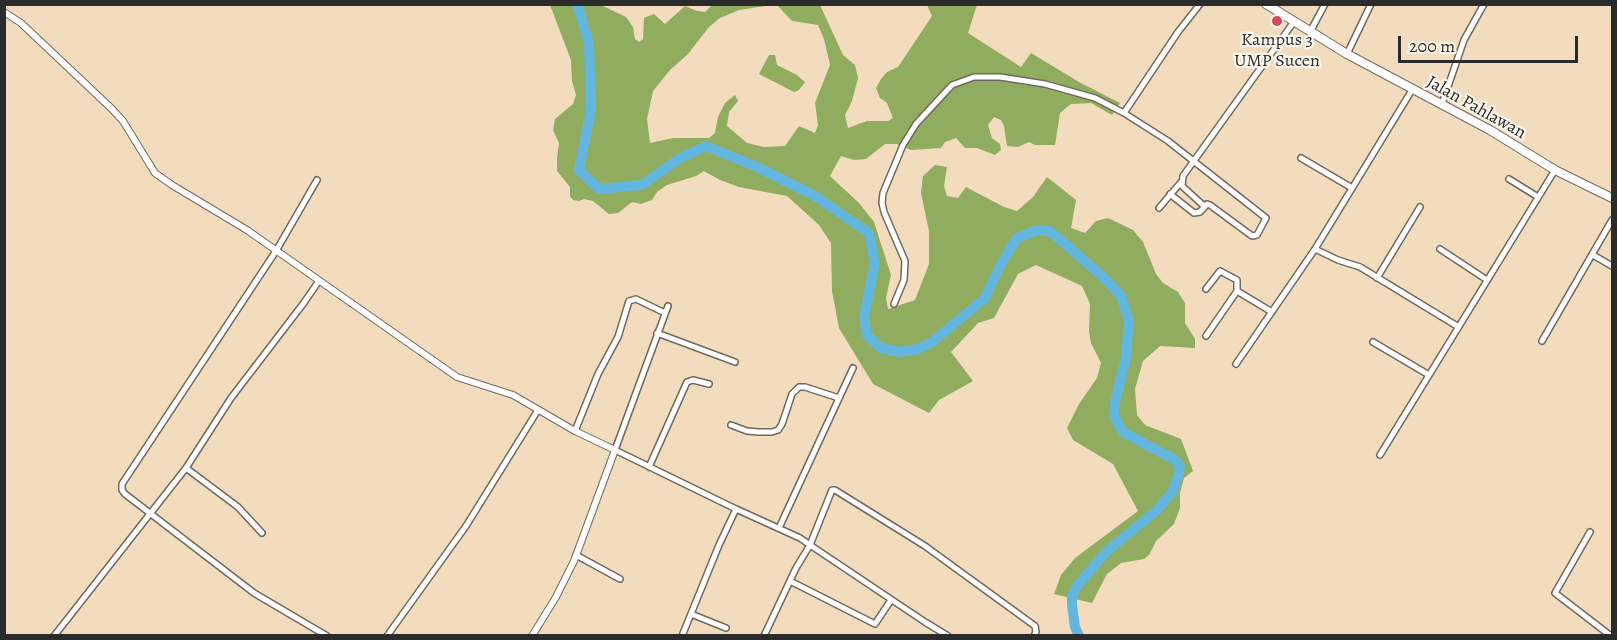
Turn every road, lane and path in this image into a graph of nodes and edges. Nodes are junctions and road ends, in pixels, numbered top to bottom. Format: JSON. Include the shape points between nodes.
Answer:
{"nodes":[{"id":1,"x":1200,"y":4,"type":"edge"},
{"id":2,"x":1266,"y":4,"type":"edge"},
{"id":3,"x":1325,"y":4,"type":"edge"},
{"id":4,"x":1371,"y":4,"type":"edge"},
{"id":5,"x":1484,"y":4,"type":"edge"},
{"id":6,"x":4,"y":12,"type":"edge"},
{"id":7,"x":1293,"y":23,"type":"junction"},
{"id":8,"x":1310,"y":33,"type":"junction"},
{"id":9,"x":1347,"y":54,"type":"junction"},
{"id":10,"x":1412,"y":90,"type":"junction"},
{"id":11,"x":1442,"y":104,"type":"junction"},
{"id":12,"x":1124,"y":113,"type":"junction"},
{"id":13,"x":1301,"y":158,"type":"dead end"},
{"id":14,"x":1193,"y":161,"type":"junction"},
{"id":15,"x":1555,"y":170,"type":"junction"},
{"id":16,"x":1509,"y":179,"type":"dead end"},
{"id":17,"x":317,"y":180,"type":"dead end"},
{"id":18,"x":1182,"y":181,"type":"junction"},
{"id":19,"x":1352,"y":189,"type":"junction"},
{"id":20,"x":1170,"y":194,"type":"junction"},
{"id":21,"x":1538,"y":197,"type":"junction"},
{"id":22,"x":1612,"y":198,"type":"edge"},
{"id":23,"x":1204,"y":207,"type":"junction"},
{"id":24,"x":1420,"y":207,"type":"dead end"},
{"id":25,"x":1160,"y":208,"type":"dead end"},
{"id":26,"x":1612,"y":220,"type":"edge"},
{"id":27,"x":1315,"y":249,"type":"junction"},
{"id":28,"x":1440,"y":249,"type":"dead end"},
{"id":29,"x":276,"y":251,"type":"junction"},
{"id":30,"x":1593,"y":255,"type":"junction"},
{"id":31,"x":1612,"y":266,"type":"edge"},
{"id":32,"x":1377,"y":278,"type":"junction"},
{"id":33,"x":1487,"y":280,"type":"junction"},
{"id":34,"x":319,"y":281,"type":"junction"},
{"id":35,"x":1206,"y":289,"type":"dead end"},
{"id":36,"x":1237,"y":291,"type":"junction"},
{"id":37,"x":894,"y":304,"type":"dead end"},
{"id":38,"x":668,"y":306,"type":"dead end"},
{"id":39,"x":1272,"y":312,"type":"junction"},
{"id":40,"x":665,"y":313,"type":"junction"},
{"id":41,"x":1457,"y":326,"type":"junction"},
{"id":42,"x":657,"y":333,"type":"junction"},
{"id":43,"x":1206,"y":336,"type":"dead end"},
{"id":44,"x":1542,"y":341,"type":"dead end"},
{"id":45,"x":1373,"y":342,"type":"dead end"},
{"id":46,"x":735,"y":362,"type":"dead end"},
{"id":47,"x":1236,"y":364,"type":"dead end"},
{"id":48,"x":853,"y":368,"type":"dead end"},
{"id":49,"x":1429,"y":375,"type":"junction"},
{"id":50,"x":709,"y":384,"type":"dead end"},
{"id":51,"x":839,"y":398,"type":"junction"},
{"id":52,"x":538,"y":410,"type":"junction"},
{"id":53,"x":731,"y":425,"type":"dead end"},
{"id":54,"x":575,"y":431,"type":"junction"},
{"id":55,"x":615,"y":450,"type":"junction"},
{"id":56,"x":1380,"y":455,"type":"dead end"},
{"id":57,"x":649,"y":467,"type":"junction"},
{"id":58,"x":186,"y":468,"type":"junction"},
{"id":59,"x":736,"y":509,"type":"junction"},
{"id":60,"x":152,"y":513,"type":"junction"},
{"id":61,"x":779,"y":528,"type":"junction"},
{"id":62,"x":1590,"y":532,"type":"dead end"},
{"id":63,"x":262,"y":533,"type":"dead end"},
{"id":64,"x":810,"y":545,"type":"junction"},
{"id":65,"x":576,"y":555,"type":"junction"},
{"id":66,"x":620,"y":579,"type":"dead end"},
{"id":67,"x":790,"y":581,"type":"junction"},
{"id":68,"x":891,"y":600,"type":"junction"},
{"id":69,"x":691,"y":614,"type":"junction"},
{"id":70,"x":726,"y":628,"type":"dead end"},
{"id":71,"x":767,"y":634,"type":"edge"},
{"id":72,"x":54,"y":636,"type":"edge"},
{"id":73,"x":327,"y":636,"type":"edge"},
{"id":74,"x":387,"y":636,"type":"edge"},
{"id":75,"x":532,"y":636,"type":"edge"},
{"id":76,"x":682,"y":636,"type":"edge"},
{"id":77,"x":948,"y":636,"type":"edge"},
{"id":78,"x":1034,"y":636,"type":"edge"},
{"id":79,"x":1611,"y":636,"type":"edge"}],
"edges":[{"from":1,"to":12,"type":"street"},
{"from":2,"to":7,"type":"main road","name":"Jalan Pahlawan"},
{"from":3,"to":8,"type":"street"},
{"from":4,"to":9,"type":"street"},
{"from":5,"to":11,"type":"street","via":[[1464,40]]},
{"from":6,"to":29,"type":"street","via":[[21,23],[112,109],[155,172]]},
{"from":7,"to":8,"type":"main road","name":"Jalan Pahlawan"},
{"from":7,"to":14,"type":"street"},
{"from":8,"to":9,"type":"main road","name":"Jalan Pahlawan"},
{"from":9,"to":10,"type":"main road","name":"Jalan Pahlawan"},
{"from":10,"to":11,"type":"main road","name":"Jalan Pahlawan"},
{"from":10,"to":19,"type":"street"},
{"from":11,"to":15,"type":"main road","name":"Jalan Pahlawan"},
{"from":12,"to":14,"type":"street"},
{"from":12,"to":37,"type":"street","via":[[1095,98],[1045,84],[974,77],[952,85],[916,124],[884,193],[884,212],[905,261],[904,280]]},
{"from":13,"to":19,"type":"street"},
{"from":14,"to":18,"type":"street"},
{"from":14,"to":23,"type":"street","via":[[1266,218],[1255,237],[1210,205]]},
{"from":15,"to":21,"type":"street"},
{"from":15,"to":22,"type":"main road","name":"Jalan Pahlawan"},
{"from":16,"to":21,"type":"street"},
{"from":17,"to":29,"type":"street"},
{"from":18,"to":20,"type":"street"},
{"from":18,"to":23,"type":"street"},
{"from":19,"to":27,"type":"street"},
{"from":20,"to":23,"type":"street","via":[[1194,213]]},
{"from":20,"to":25,"type":"street"},
{"from":21,"to":33,"type":"street"},
{"from":24,"to":32,"type":"street"},
{"from":26,"to":30,"type":"street"},
{"from":27,"to":32,"type":"street"},
{"from":27,"to":39,"type":"street"},
{"from":28,"to":33,"type":"street"},
{"from":29,"to":34,"type":"street"},
{"from":29,"to":60,"type":"street","via":[[122,484],[125,494]]},
{"from":30,"to":31,"type":"street"},
{"from":30,"to":44,"type":"street"},
{"from":32,"to":41,"type":"street"},
{"from":33,"to":41,"type":"street"},
{"from":34,"to":52,"type":"street","via":[[457,377],[513,395]]},
{"from":34,"to":58,"type":"street","via":[[231,398]]},
{"from":35,"to":36,"type":"street","via":[[1220,271],[1237,280]]},
{"from":36,"to":39,"type":"street"},
{"from":36,"to":43,"type":"street"},
{"from":38,"to":40,"type":"street"},
{"from":39,"to":47,"type":"street"},
{"from":40,"to":42,"type":"street"},
{"from":40,"to":54,"type":"street","via":[[636,299],[629,301],[618,337]]},
{"from":41,"to":49,"type":"street"},
{"from":42,"to":46,"type":"street"},
{"from":42,"to":55,"type":"street"},
{"from":45,"to":49,"type":"street"},
{"from":48,"to":51,"type":"street"},
{"from":49,"to":56,"type":"street"},
{"from":50,"to":57,"type":"street","via":[[687,382]]},
{"from":51,"to":53,"type":"street","via":[[799,387],[792,394],[778,429],[747,431]]},
{"from":51,"to":61,"type":"street"},
{"from":52,"to":54,"type":"street"},
{"from":52,"to":74,"type":"street","via":[[466,526]]},
{"from":54,"to":55,"type":"street"},
{"from":55,"to":57,"type":"street"},
{"from":55,"to":65,"type":"street"},
{"from":57,"to":59,"type":"street"},
{"from":58,"to":60,"type":"street"},
{"from":58,"to":63,"type":"street","via":[[238,507]]},
{"from":59,"to":61,"type":"street"},
{"from":59,"to":69,"type":"street"},
{"from":60,"to":72,"type":"street"},
{"from":60,"to":73,"type":"street","via":[[254,593]]},
{"from":61,"to":64,"type":"street"},
{"from":62,"to":79,"type":"street","via":[[1555,593]]},
{"from":64,"to":67,"type":"street"},
{"from":64,"to":68,"type":"street"},
{"from":64,"to":78,"type":"street","via":[[830,492],[835,490],[926,546],[1035,626]]},
{"from":65,"to":66,"type":"street"},
{"from":65,"to":75,"type":"street"},
{"from":67,"to":68,"type":"street","via":[[875,624]]},
{"from":67,"to":71,"type":"street"},
{"from":68,"to":77,"type":"street"},
{"from":69,"to":70,"type":"street"},
{"from":69,"to":76,"type":"street"}]}
